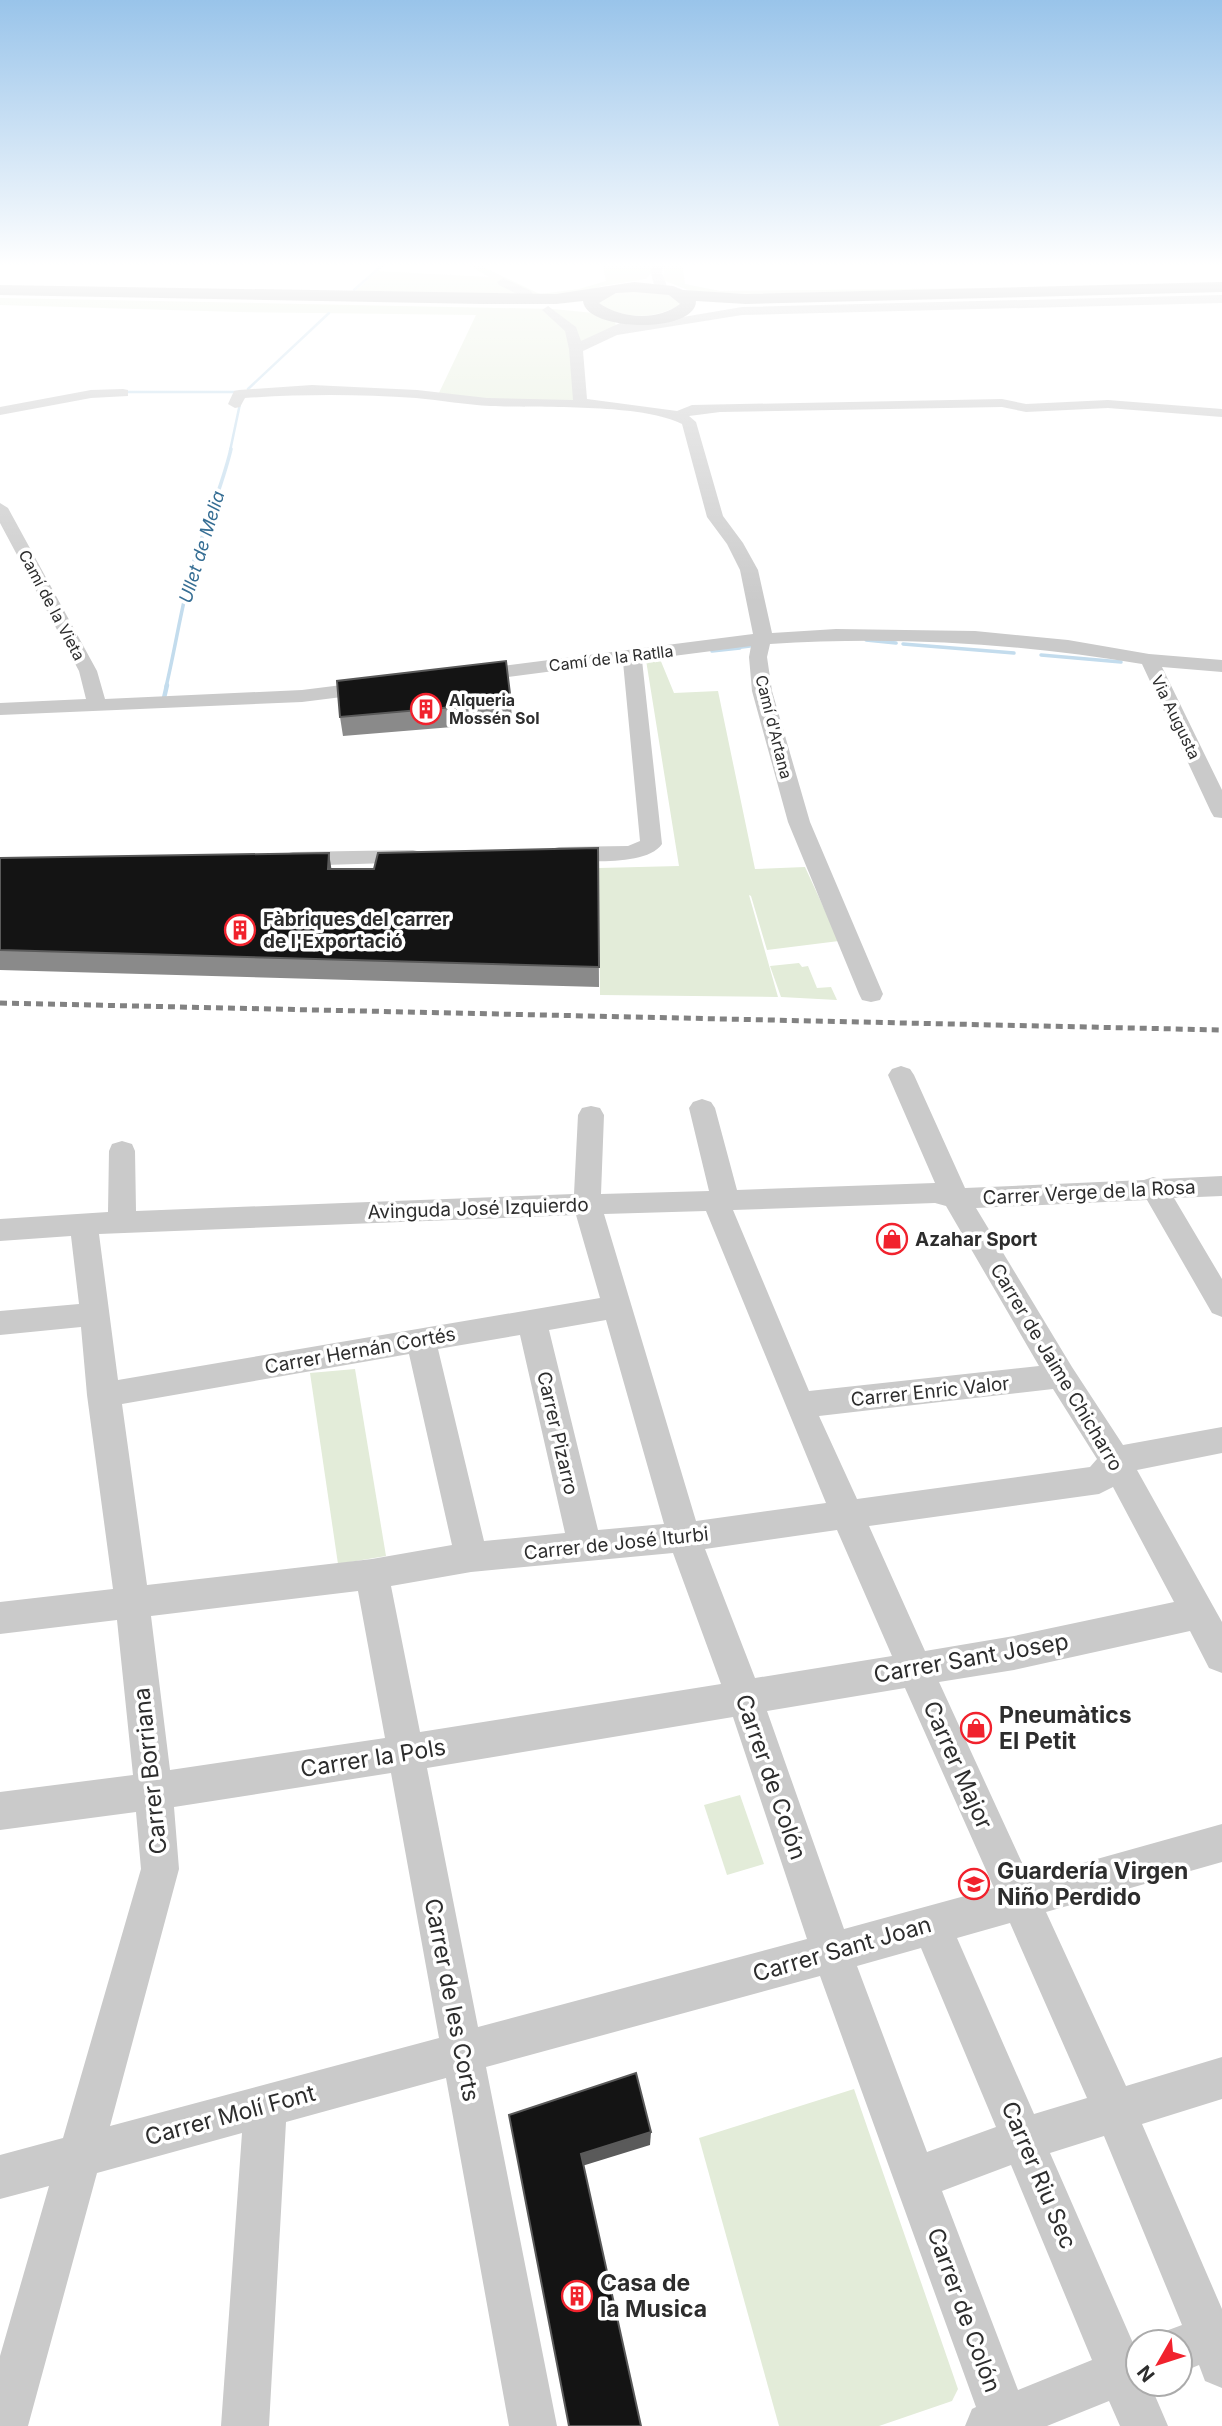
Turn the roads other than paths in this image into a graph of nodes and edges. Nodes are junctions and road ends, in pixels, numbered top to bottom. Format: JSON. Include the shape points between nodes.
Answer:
{"nodes":[{"id":1,"x":578,"y":375,"type":"edge"},
{"id":2,"x":123,"y":393,"type":"dead end"},
{"id":3,"x":235,"y":404,"type":"dead end"},
{"id":4,"x":588,"y":405,"type":"junction"},
{"id":5,"x":0,"y":411,"type":"edge"},
{"id":6,"x":1222,"y":413,"type":"edge"},
{"id":7,"x":679,"y":415,"type":"junction"},
{"id":8,"x":0,"y":508,"type":"edge"},
{"id":9,"x":760,"y":639,"type":"junction"},
{"id":10,"x":632,"y":656,"type":"junction"},
{"id":11,"x":1149,"y":660,"type":"junction"},
{"id":12,"x":1222,"y":666,"type":"edge"},
{"id":13,"x":452,"y":678,"type":"edge"},
{"id":14,"x":397,"y":684,"type":"edge"},
{"id":15,"x":97,"y":705,"type":"junction"},
{"id":16,"x":0,"y":709,"type":"edge"},
{"id":17,"x":1222,"y":812,"type":"edge"},
{"id":18,"x":534,"y":854,"type":"edge"},
{"id":19,"x":436,"y":856,"type":"edge"},
{"id":20,"x":268,"y":859,"type":"edge"},
{"id":21,"x":870,"y":994,"type":"dead end"},
{"id":22,"x":901,"y":1075,"type":"dead end"},
{"id":23,"x":702,"y":1108,"type":"dead end"},
{"id":24,"x":591,"y":1115,"type":"dead end"},
{"id":25,"x":122,"y":1151,"type":"dead end"},
{"id":26,"x":1222,"y":1186,"type":"edge"},
{"id":27,"x":1153,"y":1187,"type":"junction"},
{"id":28,"x":956,"y":1199,"type":"junction"},
{"id":29,"x":721,"y":1202,"type":"junction"},
{"id":30,"x":587,"y":1204,"type":"junction"},
{"id":31,"x":121,"y":1221,"type":"junction"},
{"id":32,"x":84,"y":1223,"type":"junction"},
{"id":33,"x":0,"y":1230,"type":"edge"},
{"id":34,"x":1222,"y":1305,"type":"edge"},
{"id":35,"x":618,"y":1306,"type":"junction"},
{"id":36,"x":94,"y":1314,"type":"junction"},
{"id":37,"x":531,"y":1319,"type":"junction"},
{"id":38,"x":0,"y":1323,"type":"edge"},
{"id":39,"x":421,"y":1339,"type":"junction"},
{"id":40,"x":1061,"y":1376,"type":"junction"},
{"id":41,"x":103,"y":1395,"type":"junction"},
{"id":42,"x":799,"y":1405,"type":"junction"},
{"id":43,"x":1222,"y":1440,"type":"edge"},
{"id":44,"x":1115,"y":1460,"type":"junction"},
{"id":45,"x":849,"y":1516,"type":"junction"},
{"id":46,"x":684,"y":1537,"type":"junction"},
{"id":47,"x":585,"y":1546,"type":"junction"},
{"id":48,"x":471,"y":1557,"type":"junction"},
{"id":49,"x":372,"y":1574,"type":"junction"},
{"id":50,"x":132,"y":1602,"type":"junction"},
{"id":51,"x":1197,"y":1614,"type":"junction"},
{"id":52,"x":0,"y":1618,"type":"edge"},
{"id":53,"x":1222,"y":1656,"type":"edge"},
{"id":54,"x":915,"y":1669,"type":"junction"},
{"id":55,"x":744,"y":1696,"type":"junction"},
{"id":56,"x":406,"y":1753,"type":"junction"},
{"id":57,"x":155,"y":1791,"type":"junction"},
{"id":58,"x":0,"y":1811,"type":"edge"},
{"id":59,"x":1222,"y":1843,"type":"edge"},
{"id":60,"x":1019,"y":1899,"type":"junction"},
{"id":61,"x":931,"y":1924,"type":"junction"},
{"id":62,"x":832,"y":1953,"type":"junction"},
{"id":63,"x":461,"y":2054,"type":"junction"},
{"id":64,"x":1222,"y":2078,"type":"edge"},
{"id":65,"x":265,"y":2106,"type":"junction"},
{"id":66,"x":1115,"y":2111,"type":"junction"},
{"id":67,"x":1024,"y":2139,"type":"junction"},
{"id":68,"x":80,"y":2155,"type":"junction"},
{"id":69,"x":0,"y":2177,"type":"edge"},
{"id":70,"x":916,"y":2178,"type":"junction"},
{"id":71,"x":1209,"y":2346,"type":"edge"},
{"id":72,"x":1124,"y":2355,"type":"edge"},
{"id":73,"x":1124,"y":2371,"type":"edge"},
{"id":74,"x":1137,"y":2398,"type":"edge"},
{"id":75,"x":1000,"y":2424,"type":"edge"},
{"id":76,"x":4,"y":2426,"type":"edge"},
{"id":77,"x":245,"y":2426,"type":"edge"},
{"id":78,"x":533,"y":2426,"type":"edge"},
{"id":79,"x":1144,"y":2426,"type":"edge"}],
"edges":[{"from":1,"to":4,"type":"street","via":[[580,403]]},
{"from":2,"to":5,"type":"street","via":[[91,394]]},
{"from":3,"to":4,"type":"street","via":[[239,394],[312,389]]},
{"from":4,"to":7,"type":"street"},
{"from":6,"to":7,"type":"street","via":[[1108,404],[1026,408],[1002,403],[733,407],[692,409]]},
{"from":7,"to":9,"type":"street","name":"Camí d'Artana","via":[[689,422],[715,517],[749,570],[763,631]]},
{"from":8,"to":15,"type":"street","name":"Camí de la Vieta","via":[[88,671]]},
{"from":9,"to":10,"type":"street","name":"Camí de la Ratlla"},
{"from":9,"to":11,"type":"street","name":"Camí de la Ratlla","via":[[836,634],[975,637]]},
{"from":9,"to":21,"type":"street","name":"Camí d'Artana","via":[[762,691],[799,822]]},
{"from":10,"to":13,"type":"street","name":"Camí de la Ratlla"},
{"from":10,"to":18,"type":"street","via":[[651,844],[632,853]]},
{"from":11,"to":12,"type":"street","name":"Camí de la Ratlla"},
{"from":11,"to":17,"type":"street","name":"Via Augusta"},
{"from":14,"to":15,"type":"street","via":[[302,696]]},
{"from":15,"to":16,"type":"street"},
{"from":19,"to":20,"type":"street"},
{"from":22,"to":28,"type":"street","name":"Carrer de Jaime Chicharro"},
{"from":23,"to":29,"type":"street","name":"Carrer Major"},
{"from":24,"to":30,"type":"street","name":"Carrer de Colón"},
{"from":25,"to":31,"type":"street"},
{"from":26,"to":27,"type":"street","name":"Carrer Verge de la Rosa"},
{"from":27,"to":28,"type":"street","name":"Carrer Verge de la Rosa"},
{"from":27,"to":34,"type":"street"},
{"from":28,"to":29,"type":"street","name":"Avinguda José Izquierdo","via":[[935,1193]]},
{"from":28,"to":40,"type":"street","name":"Carrer de Jaime Chicharro"},
{"from":29,"to":30,"type":"street","name":"Avinguda José Izquierdo"},
{"from":29,"to":42,"type":"street","name":"Carrer Major"},
{"from":30,"to":31,"type":"street","name":"Avinguda José Izquierdo"},
{"from":30,"to":35,"type":"street","name":"Carrer de Colón"},
{"from":31,"to":32,"type":"street","name":"Avinguda José Izquierdo"},
{"from":32,"to":33,"type":"street","name":"Avinguda José Izquierdo"},
{"from":32,"to":36,"type":"street","name":"Carrer Borriana"},
{"from":35,"to":37,"type":"street","name":"Carrer Hernán Cortés"},
{"from":35,"to":46,"type":"street","name":"Carrer de Colón"},
{"from":36,"to":38,"type":"street"},
{"from":36,"to":41,"type":"street","name":"Carrer Borriana"},
{"from":37,"to":39,"type":"street","name":"Carrer Hernán Cortés"},
{"from":37,"to":47,"type":"street","name":"Carrer Pizarro"},
{"from":39,"to":41,"type":"street","name":"Carrer Hernán Cortés"},
{"from":39,"to":48,"type":"street"},
{"from":40,"to":42,"type":"street","name":"Carrer Enric Valor"},
{"from":40,"to":44,"type":"street","name":"Carrer de Jaime Chicharro"},
{"from":41,"to":50,"type":"street","name":"Carrer Borriana"},
{"from":42,"to":45,"type":"street","name":"Carrer Major"},
{"from":43,"to":44,"type":"street","name":"Carrer de José Iturbi"},
{"from":44,"to":45,"type":"street","name":"Carrer de José Iturbi","via":[[1099,1480]]},
{"from":44,"to":51,"type":"street","name":"Carrer de Jaime Chicharro"},
{"from":45,"to":46,"type":"street","name":"Carrer de José Iturbi"},
{"from":45,"to":54,"type":"street","name":"Carrer Major"},
{"from":46,"to":47,"type":"street","name":"Carrer de José Iturbi"},
{"from":46,"to":55,"type":"street","name":"Carrer de Colón"},
{"from":47,"to":48,"type":"street","name":"Carrer de José Iturbi"},
{"from":48,"to":49,"type":"street","name":"Carrer de José Iturbi"},
{"from":49,"to":50,"type":"street","name":"Carrer de José Iturbi"},
{"from":49,"to":56,"type":"street","name":"Carrer de les Corts"},
{"from":50,"to":52,"type":"street","name":"Carrer de José Iturbi"},
{"from":50,"to":57,"type":"street","name":"Carrer Borriana"},
{"from":51,"to":53,"type":"street","name":"Carrer de Jaime Chicharro"},
{"from":51,"to":54,"type":"street","name":"Carrer Sant Josep","via":[[1014,1654]]},
{"from":54,"to":55,"type":"street","name":"Carrer Sant Josep"},
{"from":54,"to":60,"type":"street","name":"Carrer Major"},
{"from":55,"to":56,"type":"street","name":"Carrer la Pols"},
{"from":55,"to":62,"type":"street","name":"Carrer de Colón"},
{"from":56,"to":57,"type":"street","name":"Carrer la Pols"},
{"from":56,"to":63,"type":"street","name":"Carrer de les Corts"},
{"from":57,"to":58,"type":"street","name":"Carrer la Pols"},
{"from":57,"to":68,"type":"street","name":"Carrer Borriana","via":[[160,1869]]},
{"from":59,"to":60,"type":"street","name":"Carrer Sant Joan"},
{"from":60,"to":61,"type":"street","name":"Carrer Sant Joan"},
{"from":60,"to":66,"type":"street","name":"Carrer Major"},
{"from":61,"to":62,"type":"street","name":"Carrer Sant Joan"},
{"from":61,"to":67,"type":"street","name":"Carrer Riu Sec"},
{"from":62,"to":63,"type":"street","name":"Carrer Sant Joan"},
{"from":62,"to":70,"type":"street","name":"Carrer de Colón"},
{"from":63,"to":65,"type":"street","name":"Carrer Molí Font"},
{"from":63,"to":78,"type":"street","name":"Carrer de les Corts"},
{"from":64,"to":66,"type":"street"},
{"from":65,"to":68,"type":"street","name":"Carrer Molí Font"},
{"from":65,"to":77,"type":"street"},
{"from":66,"to":67,"type":"street"},
{"from":66,"to":71,"type":"street","name":"Carrer Major"},
{"from":67,"to":70,"type":"street"},
{"from":67,"to":72,"type":"street","name":"Carrer Riu Sec"},
{"from":68,"to":69,"type":"street","name":"Carrer Molí Font"},
{"from":68,"to":76,"type":"street","name":"Carrer Borriana"},
{"from":70,"to":75,"type":"street","name":"Carrer de Colón"},
{"from":73,"to":75,"type":"street"},
{"from":74,"to":79,"type":"street","name":"Carrer Riu Sec"}]}
